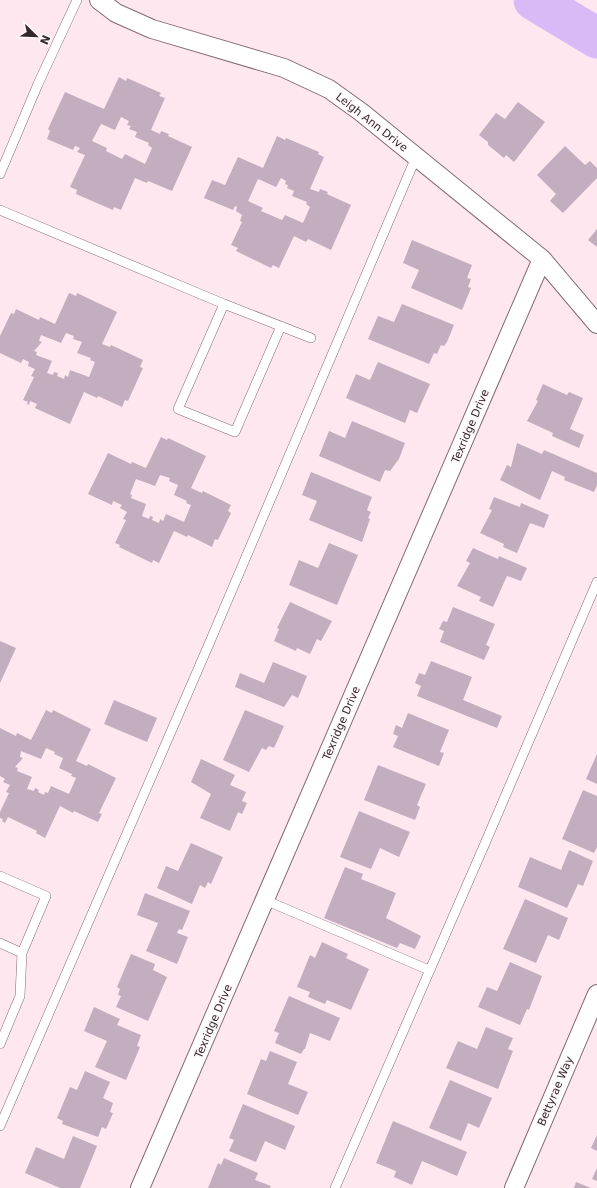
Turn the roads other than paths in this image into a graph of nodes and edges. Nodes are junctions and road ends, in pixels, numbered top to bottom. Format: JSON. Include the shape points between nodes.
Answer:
{"nodes":[{"id":1,"x":77,"y":0,"type":"edge"},
{"id":2,"x":99,"y":0,"type":"edge"},
{"id":3,"x":416,"y":157,"type":"junction"},
{"id":4,"x":0,"y":174,"type":"edge"},
{"id":5,"x":0,"y":210,"type":"edge"},
{"id":6,"x":542,"y":259,"type":"junction"},
{"id":7,"x":224,"y":304,"type":"junction"},
{"id":8,"x":597,"y":324,"type":"edge"},
{"id":9,"x":281,"y":326,"type":"junction"},
{"id":10,"x":311,"y":338,"type":"dead end"},
{"id":11,"x":597,"y":582,"type":"edge"},
{"id":12,"x":0,"y":876,"type":"edge"},
{"id":13,"x":265,"y":900,"type":"junction"},
{"id":14,"x":0,"y":943,"type":"edge"},
{"id":15,"x":22,"y":953,"type":"junction"},
{"id":16,"x":430,"y":970,"type":"junction"},
{"id":17,"x":597,"y":994,"type":"edge"},
{"id":18,"x":0,"y":1044,"type":"edge"},
{"id":19,"x":0,"y":1126,"type":"edge"},
{"id":20,"x":140,"y":1188,"type":"edge"},
{"id":21,"x":335,"y":1188,"type":"edge"},
{"id":22,"x":514,"y":1188,"type":"edge"}],
"edges":[{"from":1,"to":4,"type":"lane"},
{"from":2,"to":3,"type":"street","name":"Leigh Ann Drive","via":[[116,13],[152,29],[284,68],[329,89]]},
{"from":3,"to":6,"type":"street","name":"Leigh Ann Drive"},
{"from":3,"to":19,"type":"lane"},
{"from":5,"to":7,"type":"lane"},
{"from":6,"to":8,"type":"street","name":"Leigh Ann Drive"},
{"from":6,"to":13,"type":"street","name":"Texridge Drive"},
{"from":7,"to":9,"type":"lane"},
{"from":7,"to":9,"type":"lane","via":[[178,409],[235,432]]},
{"from":9,"to":10,"type":"lane"},
{"from":11,"to":16,"type":"lane"},
{"from":12,"to":15,"type":"lane","via":[[46,896]]},
{"from":13,"to":16,"type":"lane"},
{"from":13,"to":20,"type":"street","name":"Texridge Drive"},
{"from":14,"to":15,"type":"lane"},
{"from":15,"to":18,"type":"lane","via":[[20,996]]},
{"from":16,"to":21,"type":"lane"},
{"from":17,"to":22,"type":"street","name":"Bettyrae Way"}]}
